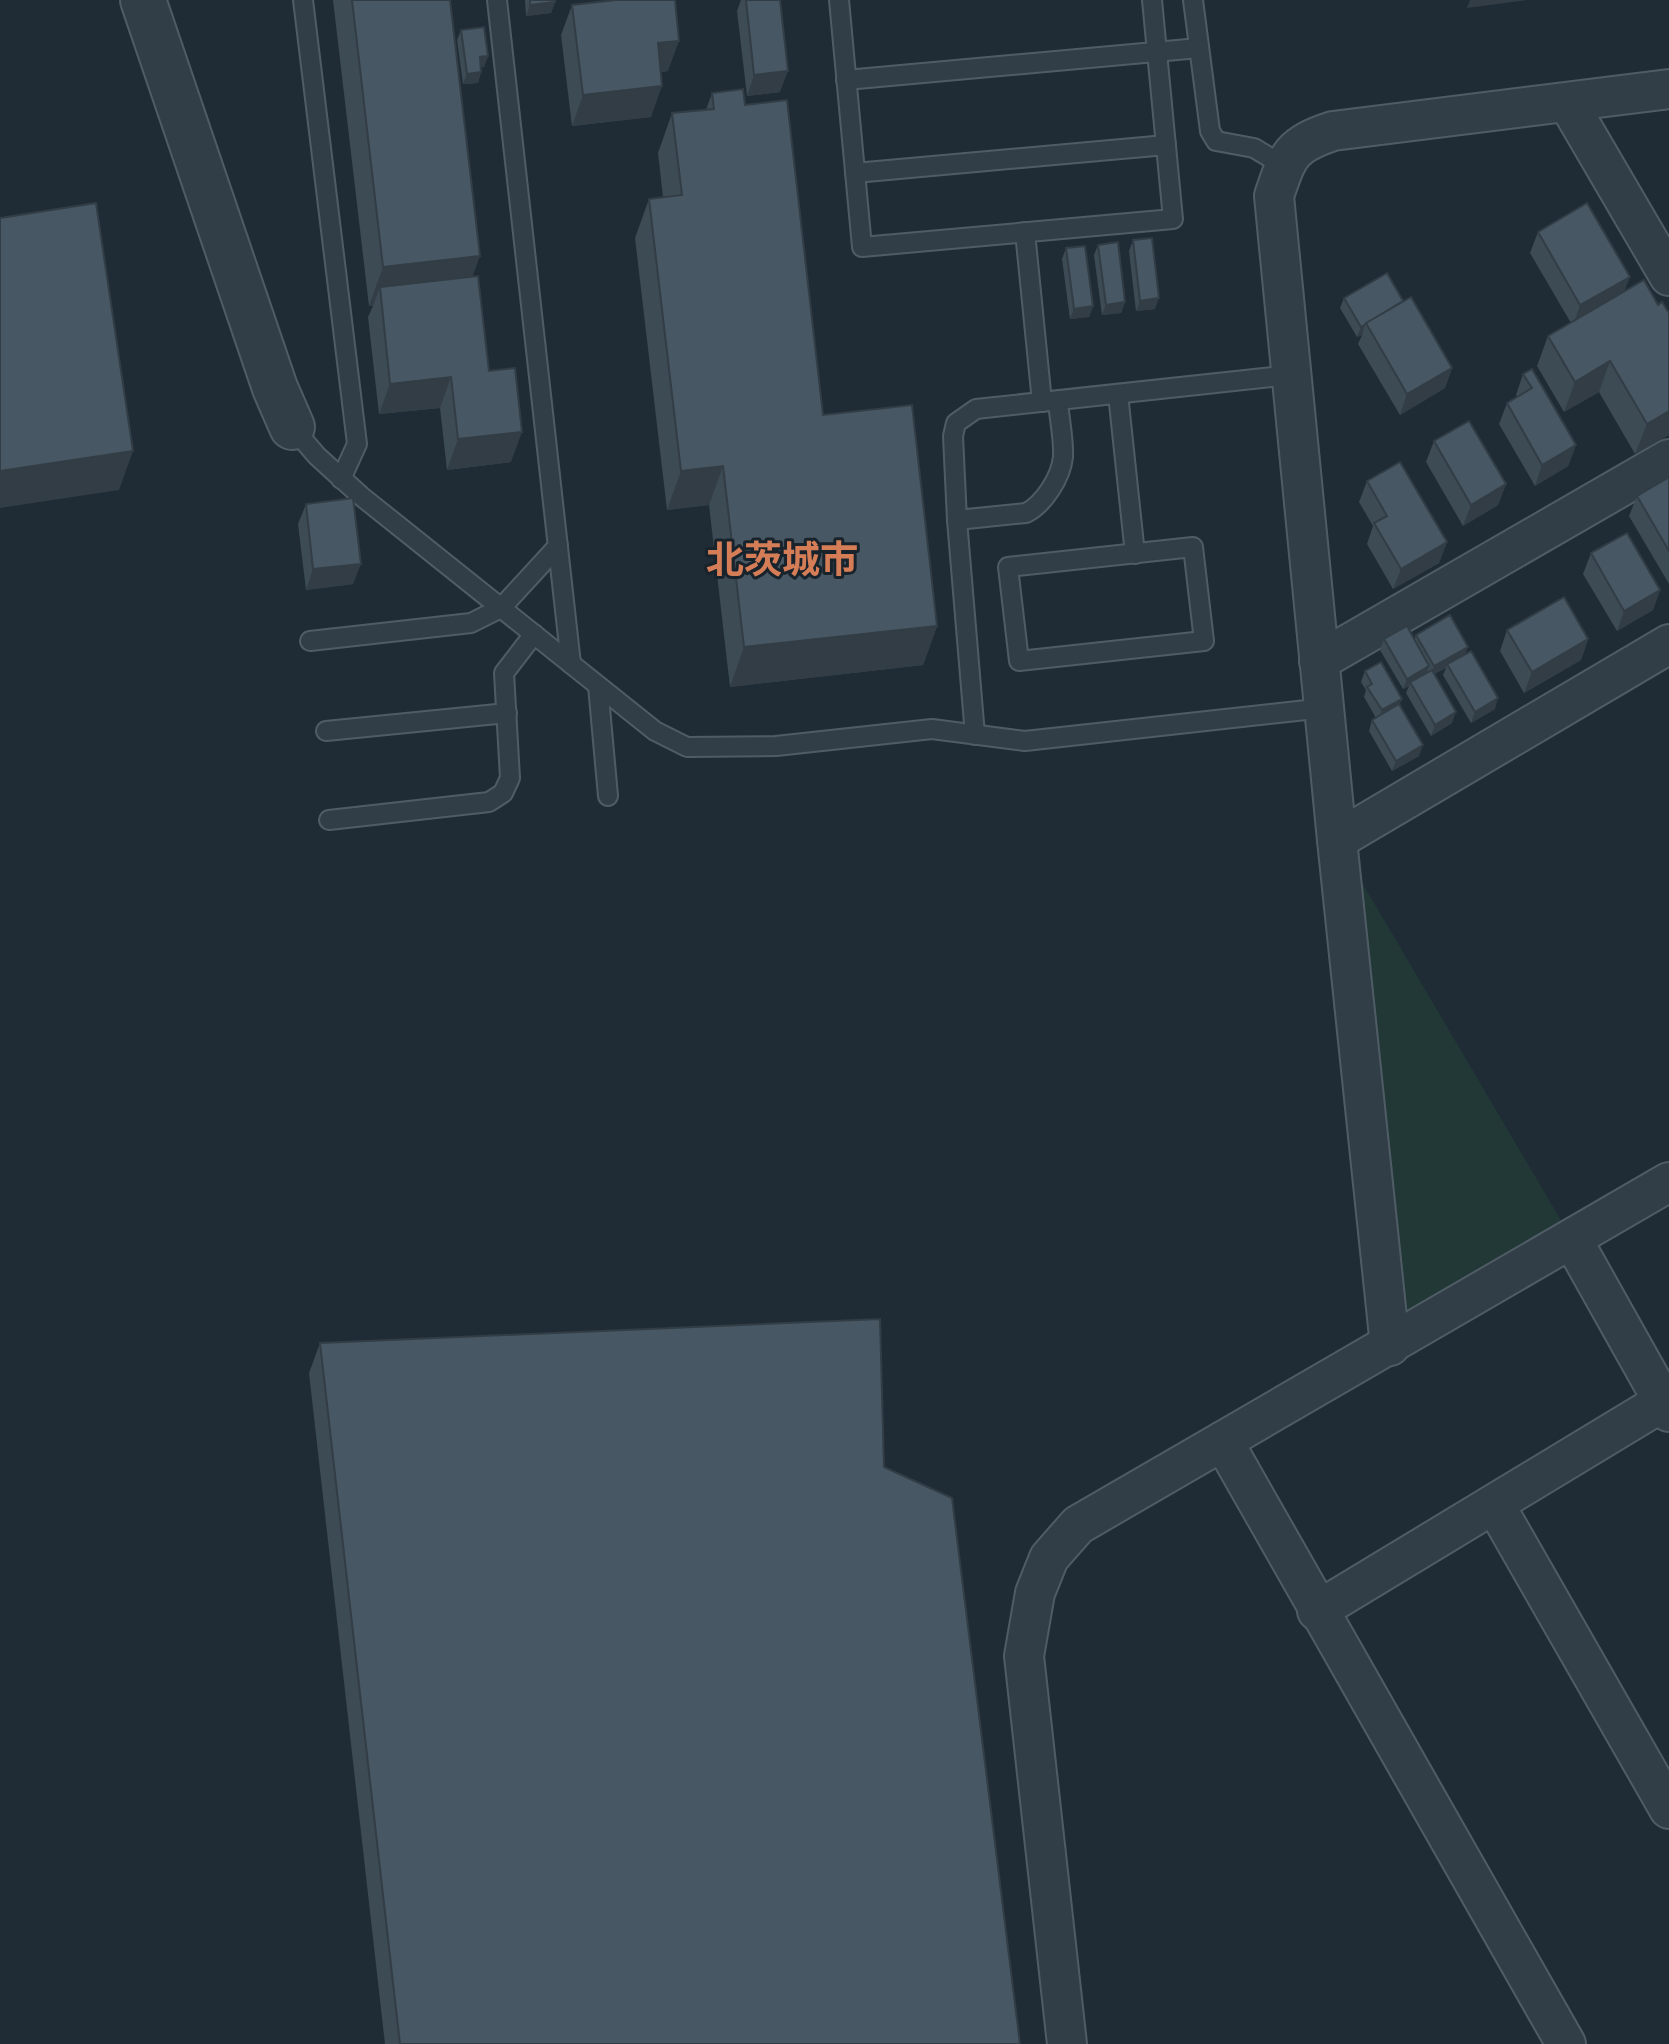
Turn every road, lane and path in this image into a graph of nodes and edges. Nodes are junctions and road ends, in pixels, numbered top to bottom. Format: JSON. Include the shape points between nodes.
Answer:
{"nodes":[{"id":1,"x":143,"y":0,"type":"edge"},
{"id":2,"x":303,"y":0,"type":"edge"},
{"id":3,"x":497,"y":0,"type":"edge"},
{"id":4,"x":839,"y":0,"type":"edge"},
{"id":5,"x":1152,"y":0,"type":"edge"},
{"id":6,"x":1193,"y":0,"type":"edge"},
{"id":7,"x":1199,"y":48,"type":"junction"},
{"id":8,"x":1157,"y":52,"type":"junction"},
{"id":9,"x":846,"y":80,"type":"junction"},
{"id":10,"x":1669,"y":89,"type":"edge"},
{"id":11,"x":1568,"y":103,"type":"junction"},
{"id":12,"x":1166,"y":145,"type":"junction"},
{"id":13,"x":1284,"y":166,"type":"junction"},
{"id":14,"x":855,"y":173,"type":"junction"},
{"id":15,"x":1025,"y":232,"type":"junction"},
{"id":16,"x":1669,"y":276,"type":"edge"},
{"id":17,"x":1291,"y":375,"type":"junction"},
{"id":18,"x":1118,"y":394,"type":"junction"},
{"id":19,"x":1050,"y":401,"type":"junction"},
{"id":20,"x":292,"y":427,"type":"joint"},
{"id":21,"x":1669,"y":459,"type":"edge"},
{"id":22,"x":341,"y":479,"type":"junction"},
{"id":23,"x":957,"y":520,"type":"junction"},
{"id":24,"x":558,"y":546,"type":"junction"},
{"id":25,"x":1135,"y":554,"type":"junction"},
{"id":26,"x":501,"y":608,"type":"junction"},
{"id":27,"x":534,"y":634,"type":"junction"},
{"id":28,"x":310,"y":641,"type":"dead end"},
{"id":29,"x":1669,"y":644,"type":"edge"},
{"id":30,"x":1319,"y":661,"type":"junction"},
{"id":31,"x":571,"y":664,"type":"junction"},
{"id":32,"x":598,"y":686,"type":"junction"},
{"id":33,"x":1324,"y":708,"type":"junction"},
{"id":34,"x":507,"y":713,"type":"junction"},
{"id":35,"x":326,"y":731,"type":"dead end"},
{"id":36,"x":975,"y":735,"type":"junction"},
{"id":37,"x":608,"y":796,"type":"dead end"},
{"id":38,"x":329,"y":820,"type":"dead end"},
{"id":39,"x":1337,"y":840,"type":"junction"},
{"id":40,"x":1669,"y":1182,"type":"edge"},
{"id":41,"x":1572,"y":1239,"type":"junction"},
{"id":42,"x":1390,"y":1346,"type":"junction"},
{"id":43,"x":1667,"y":1404,"type":"edge"},
{"id":44,"x":1223,"y":1441,"type":"junction"},
{"id":45,"x":1495,"y":1505,"type":"junction"},
{"id":46,"x":1317,"y":1611,"type":"junction"},
{"id":47,"x":1669,"y":1809,"type":"edge"},
{"id":48,"x":1067,"y":2044,"type":"edge"},
{"id":49,"x":1566,"y":2044,"type":"edge"}],
"edges":[{"from":1,"to":20,"type":"street"},
{"from":2,"to":22,"type":"lane","via":[[357,444]]},
{"from":3,"to":24,"type":"lane"},
{"from":4,"to":9,"type":"lane"},
{"from":5,"to":8,"type":"lane"},
{"from":6,"to":7,"type":"lane"},
{"from":7,"to":8,"type":"lane"},
{"from":7,"to":13,"type":"lane","via":[[1206,112],[1216,141],[1254,148]]},
{"from":8,"to":9,"type":"lane"},
{"from":8,"to":12,"type":"lane"},
{"from":9,"to":14,"type":"lane"},
{"from":10,"to":11,"type":"street"},
{"from":11,"to":13,"type":"street","via":[[1333,131],[1303,141]]},
{"from":11,"to":16,"type":"street"},
{"from":12,"to":14,"type":"lane"},
{"from":12,"to":15,"type":"lane","via":[[1173,219]]},
{"from":13,"to":17,"type":"street","via":[[1274,196]]},
{"from":14,"to":15,"type":"lane","via":[[862,247]]},
{"from":15,"to":19,"type":"lane"},
{"from":17,"to":18,"type":"lane"},
{"from":17,"to":30,"type":"street"},
{"from":18,"to":19,"type":"lane"},
{"from":18,"to":25,"type":"lane"},
{"from":19,"to":23,"type":"lane","via":[[1063,458],[1052,486],[1035,508]]},
{"from":19,"to":23,"type":"lane","via":[[976,409],[956,423]]},
{"from":20,"to":22,"type":"lane"},
{"from":21,"to":30,"type":"street"},
{"from":22,"to":26,"type":"lane"},
{"from":23,"to":36,"type":"lane"},
{"from":24,"to":26,"type":"lane"},
{"from":24,"to":31,"type":"lane"},
{"from":25,"to":25,"type":"lane","via":[[1193,547],[1204,641],[1019,661],[1008,567]]},
{"from":26,"to":27,"type":"lane"},
{"from":26,"to":28,"type":"lane","via":[[471,623]]},
{"from":27,"to":31,"type":"lane"},
{"from":27,"to":34,"type":"lane","via":[[504,673]]},
{"from":29,"to":39,"type":"street"},
{"from":30,"to":33,"type":"street"},
{"from":31,"to":32,"type":"lane"},
{"from":32,"to":36,"type":"lane","via":[[655,731],[687,747],[776,746],[932,729]]},
{"from":32,"to":37,"type":"lane"},
{"from":33,"to":36,"type":"lane","via":[[1025,741]]},
{"from":33,"to":39,"type":"street"},
{"from":34,"to":35,"type":"lane"},
{"from":34,"to":38,"type":"lane","via":[[510,778],[503,793],[489,802]]},
{"from":39,"to":42,"type":"street"},
{"from":40,"to":41,"type":"street"},
{"from":41,"to":42,"type":"street"},
{"from":41,"to":43,"type":"street"},
{"from":42,"to":44,"type":"street"},
{"from":43,"to":45,"type":"street"},
{"from":44,"to":46,"type":"street"},
{"from":44,"to":48,"type":"street","via":[[1078,1525],[1049,1558],[1035,1593],[1024,1656]]},
{"from":45,"to":46,"type":"street"},
{"from":45,"to":47,"type":"street"},
{"from":46,"to":49,"type":"street"}]}
